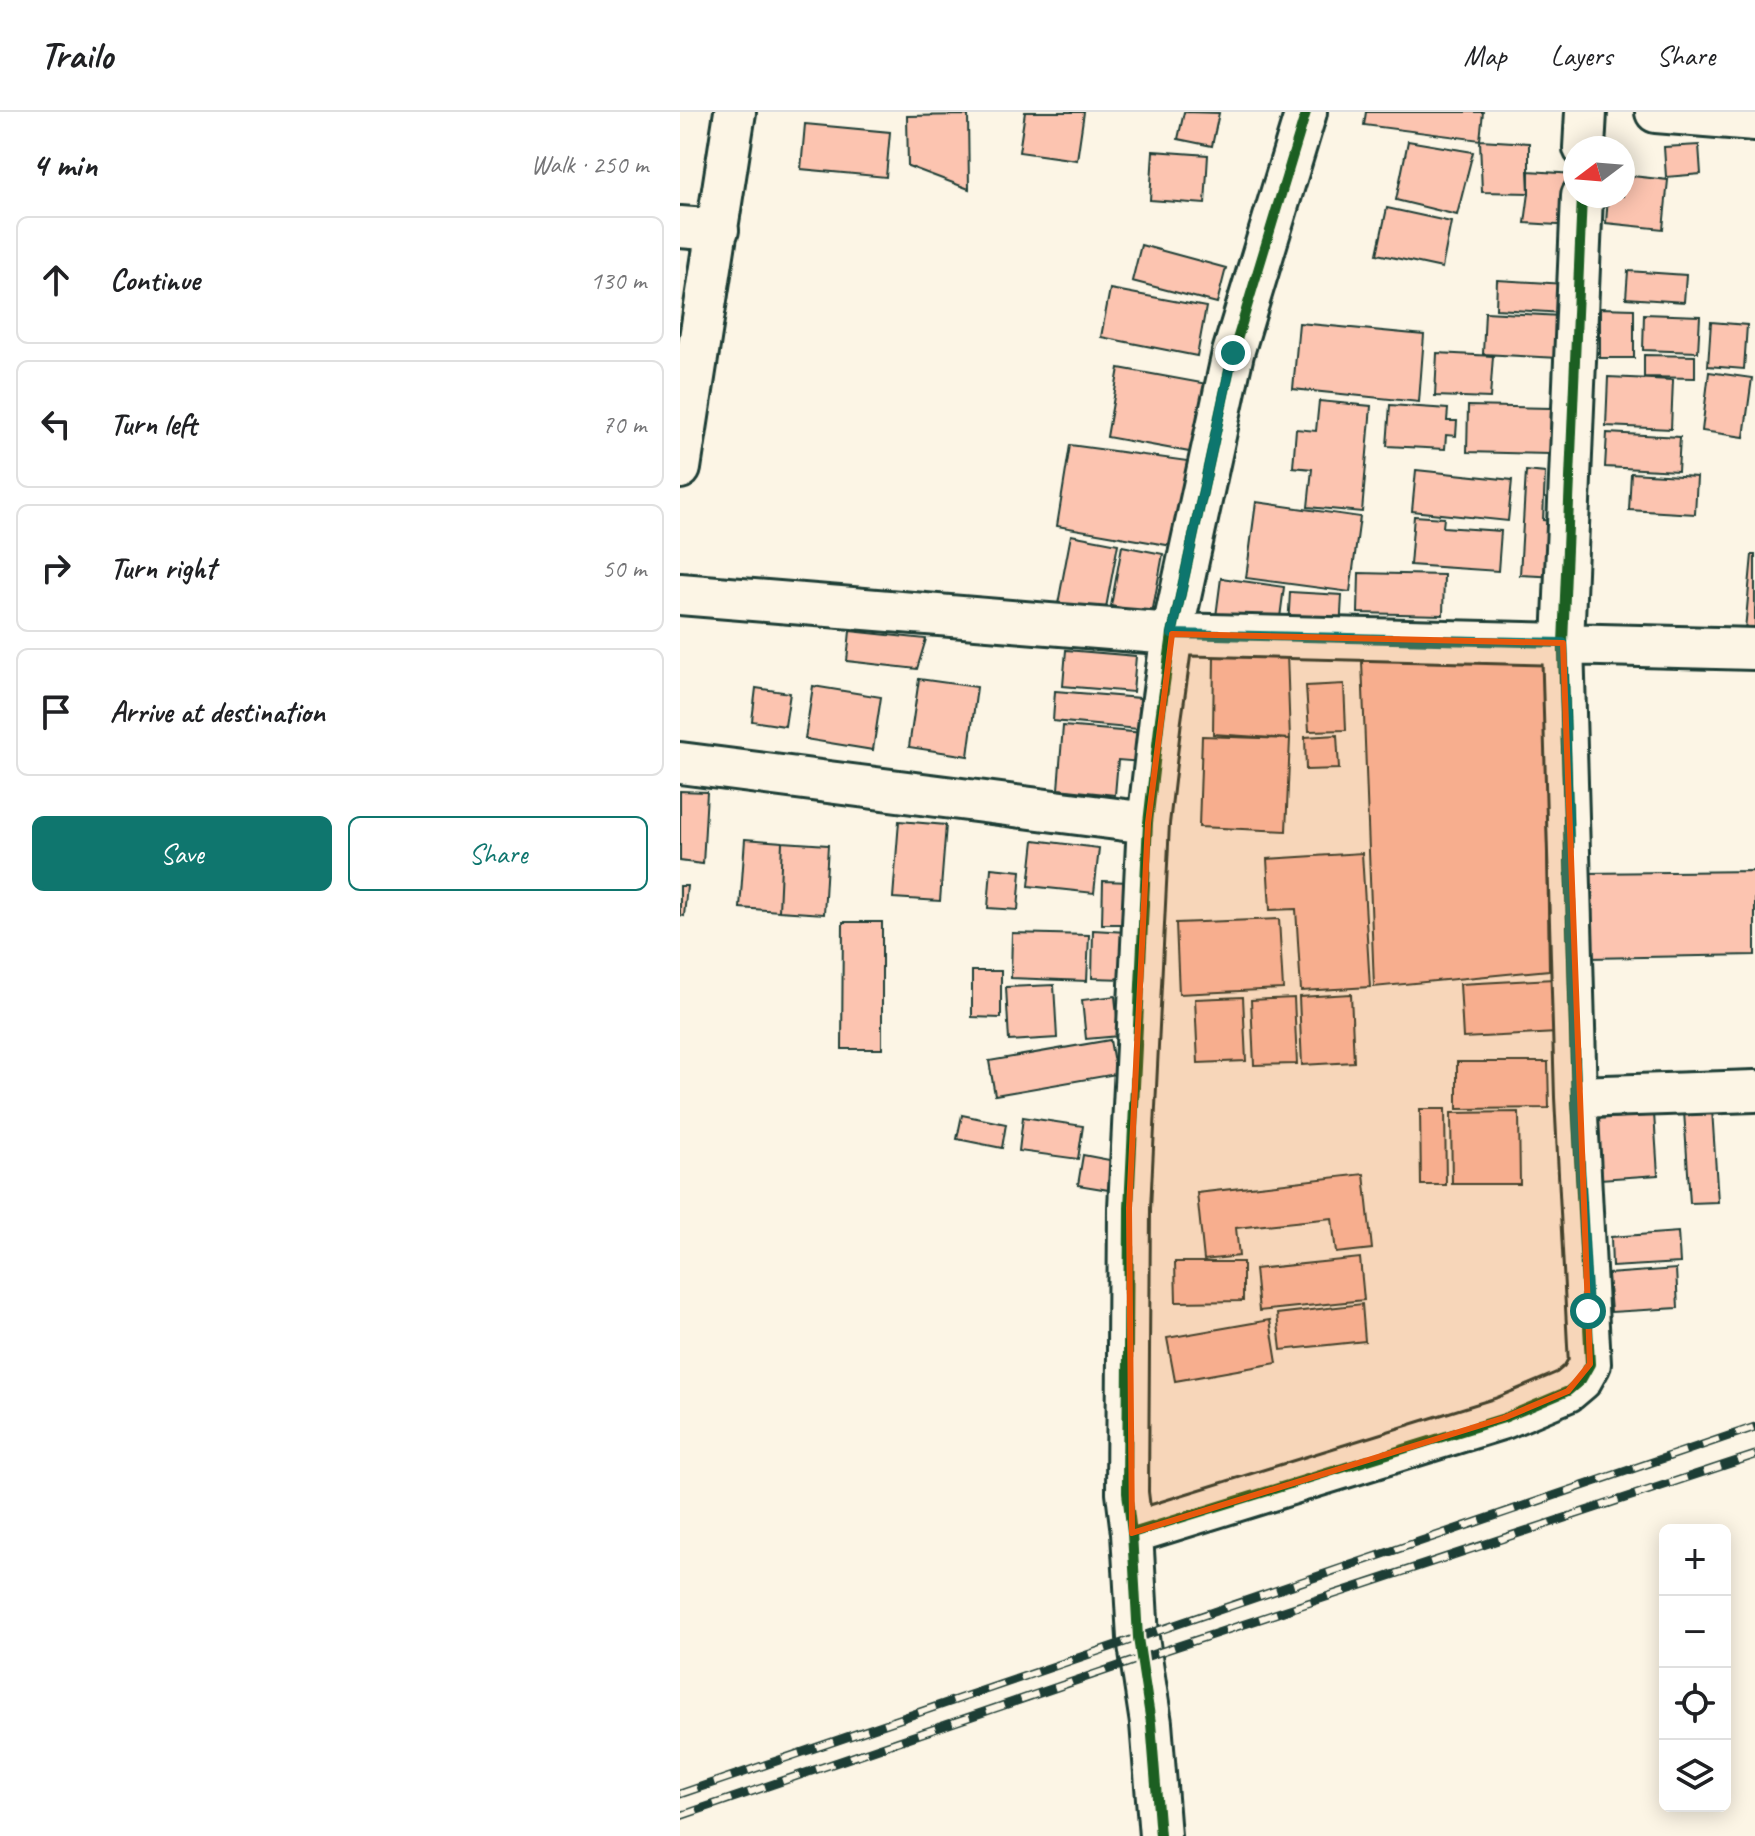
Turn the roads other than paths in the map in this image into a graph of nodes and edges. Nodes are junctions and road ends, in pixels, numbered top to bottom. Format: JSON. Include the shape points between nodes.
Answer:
{"nodes":[{"id":1,"x":735,"y":112,"type":"edge"},
{"id":2,"x":1306,"y":112,"type":"edge"},
{"id":3,"x":1586,"y":112,"type":"edge"},
{"id":4,"x":1656,"y":112,"type":"edge"},
{"id":5,"x":1755,"y":120,"type":"edge"},
{"id":6,"x":1585,"y":136,"type":"edge"},
{"id":7,"x":1581,"y":208,"type":"edge"},
{"id":8,"x":699,"y":228,"type":"edge"},
{"id":9,"x":680,"y":468,"type":"edge"},
{"id":10,"x":680,"y":594,"type":"edge"},
{"id":11,"x":1172,"y":634,"type":"junction"},
{"id":12,"x":1563,"y":643,"type":"junction"},
{"id":13,"x":1755,"y":649,"type":"edge"},
{"id":14,"x":680,"y":763,"type":"edge"},
{"id":15,"x":1148,"y":823,"type":"junction"},
{"id":16,"x":1755,"y":1091,"type":"edge"},
{"id":17,"x":1576,"y":1097,"type":"junction"},
{"id":18,"x":1132,"y":1533,"type":"junction"},
{"id":19,"x":1160,"y":1836,"type":"edge"}],
"edges":[{"from":1,"to":8,"type":"street"},
{"from":2,"to":11,"type":"street","via":[[1233,353]]},
{"from":3,"to":6,"type":"street"},
{"from":4,"to":5,"type":"street"},
{"from":7,"to":12,"type":"street"},
{"from":8,"to":9,"type":"street"},
{"from":10,"to":11,"type":"street"},
{"from":11,"to":12,"type":"street"},
{"from":11,"to":15,"type":"street"},
{"from":12,"to":13,"type":"street"},
{"from":12,"to":17,"type":"street"},
{"from":14,"to":15,"type":"street"},
{"from":15,"to":18,"type":"street","via":[[1128,1224],[1127,1493]]},
{"from":16,"to":17,"type":"street"},
{"from":17,"to":18,"type":"street","via":[[1590,1364],[1581,1380],[1568,1391],[1504,1418]]},
{"from":18,"to":19,"type":"street"}]}
